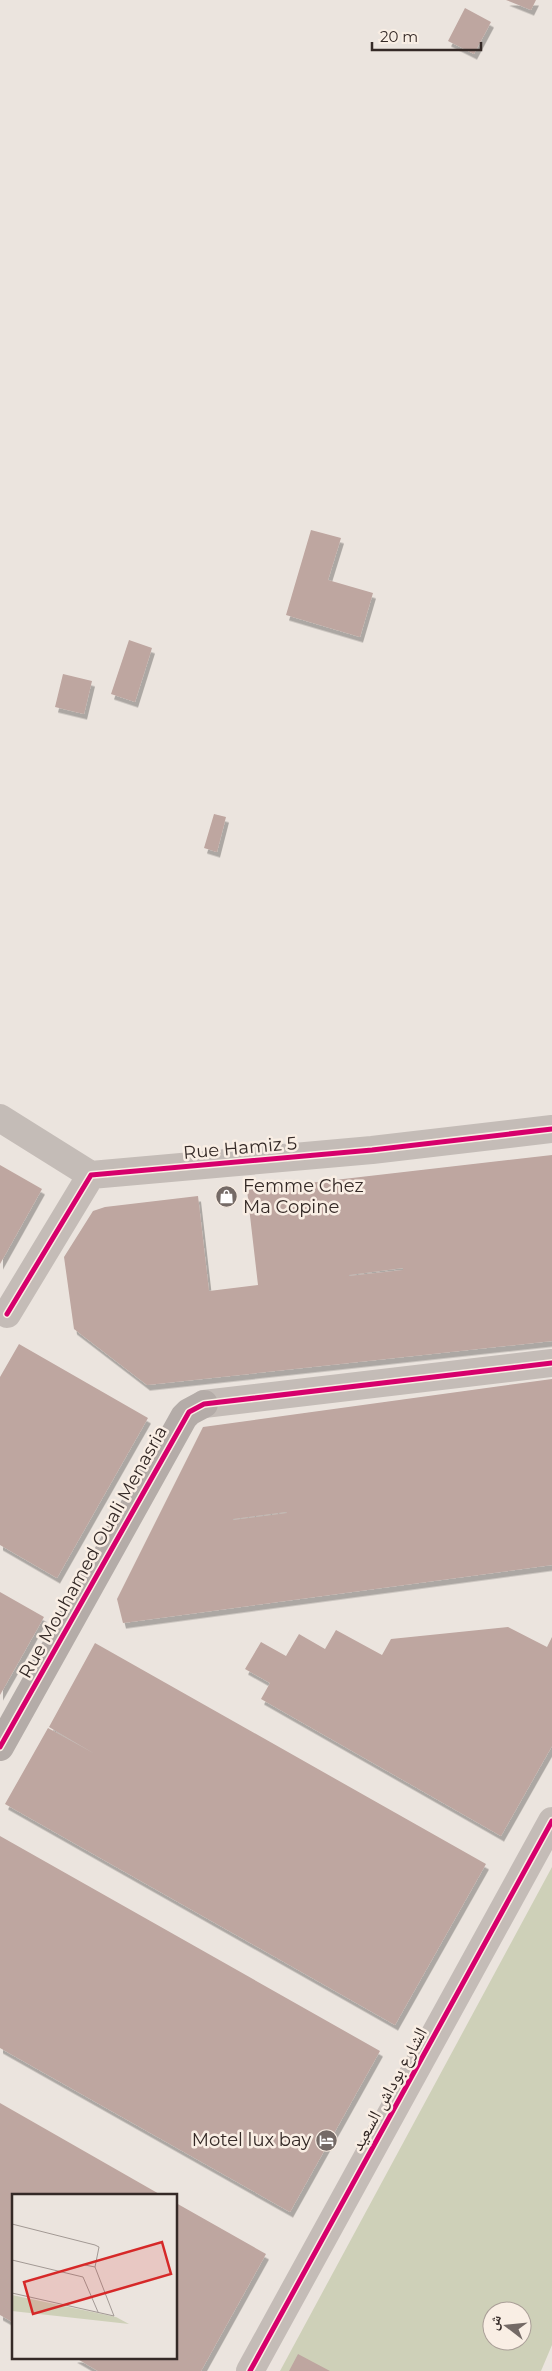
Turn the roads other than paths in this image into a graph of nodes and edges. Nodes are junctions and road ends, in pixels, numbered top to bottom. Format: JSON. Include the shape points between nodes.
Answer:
{"nodes":[{"id":1,"x":0,"y":1118,"type":"edge"},
{"id":2,"x":552,"y":1129,"type":"edge"},
{"id":3,"x":91,"y":1175,"type":"junction"},
{"id":4,"x":7,"y":1314,"type":"dead end"},
{"id":5,"x":552,"y":1363,"type":"edge"},
{"id":6,"x":0,"y":1747,"type":"edge"},
{"id":7,"x":552,"y":1821,"type":"edge"},
{"id":8,"x":250,"y":2371,"type":"edge"}],
"edges":[{"from":1,"to":3,"type":"street"},
{"from":2,"to":3,"type":"street","name":"Rue Hamiz 5","via":[[372,1150]]},
{"from":3,"to":4,"type":"street"},
{"from":5,"to":6,"type":"street","name":"Rue Mouhamed Ouali Menasria","via":[[204,1404],[189,1412]]},
{"from":7,"to":8,"type":"street","name":"الشارع بوداش السعيد"}]}
